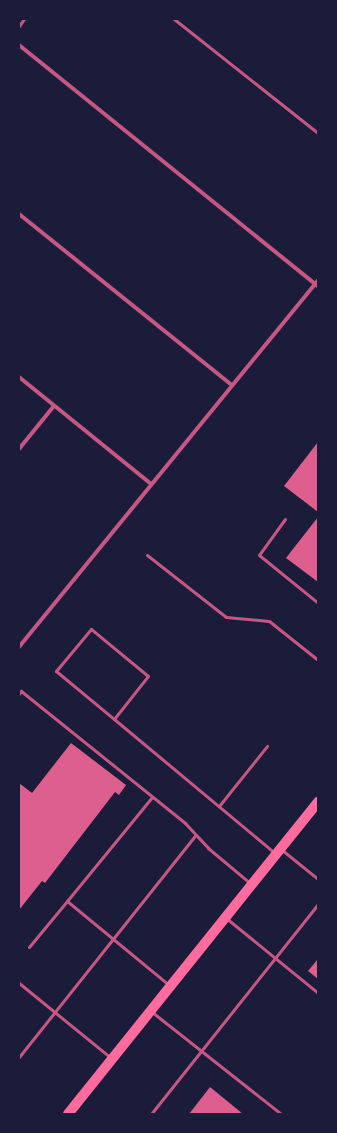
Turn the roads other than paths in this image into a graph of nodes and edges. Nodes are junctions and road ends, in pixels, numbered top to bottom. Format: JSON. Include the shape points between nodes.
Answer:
{"nodes":[{"id":1,"x":24,"y":19,"type":"edge"},
{"id":2,"x":174,"y":19,"type":"edge"},
{"id":3,"x":19,"y":26,"type":"edge"},
{"id":4,"x":19,"y":45,"type":"edge"},
{"id":5,"x":318,"y":133,"type":"edge"},
{"id":6,"x":19,"y":214,"type":"edge"},
{"id":7,"x":318,"y":280,"type":"edge"},
{"id":8,"x":316,"y":285,"type":"edge"},
{"id":9,"x":19,"y":377,"type":"edge"},
{"id":10,"x":232,"y":385,"type":"junction"},
{"id":11,"x":54,"y":406,"type":"junction"},
{"id":12,"x":19,"y":449,"type":"edge"},
{"id":13,"x":151,"y":484,"type":"junction"},
{"id":14,"x":286,"y":519,"type":"dead end"},
{"id":15,"x":147,"y":555,"type":"dead end"},
{"id":16,"x":318,"y":603,"type":"edge"},
{"id":17,"x":19,"y":647,"type":"edge"},
{"id":18,"x":318,"y":660,"type":"edge"},
{"id":19,"x":19,"y":694,"type":"edge"},
{"id":20,"x":114,"y":719,"type":"junction"},
{"id":21,"x":267,"y":746,"type":"dead end"},
{"id":22,"x":152,"y":797,"type":"junction"},
{"id":23,"x":318,"y":802,"type":"edge"},
{"id":24,"x":219,"y":806,"type":"junction"},
{"id":25,"x":196,"y":836,"type":"junction"},
{"id":26,"x":278,"y":851,"type":"junction"},
{"id":27,"x":318,"y":879,"type":"edge"},
{"id":28,"x":252,"y":884,"type":"junction"},
{"id":29,"x":67,"y":901,"type":"junction"},
{"id":30,"x":318,"y":904,"type":"edge"},
{"id":31,"x":226,"y":917,"type":"junction"},
{"id":32,"x":113,"y":938,"type":"junction"},
{"id":33,"x":29,"y":947,"type":"dead end"},
{"id":34,"x":276,"y":958,"type":"junction"},
{"id":35,"x":19,"y":983,"type":"edge"},
{"id":36,"x":170,"y":986,"type":"junction"},
{"id":37,"x":318,"y":993,"type":"edge"},
{"id":38,"x":150,"y":1011,"type":"junction"},
{"id":39,"x":55,"y":1012,"type":"junction"},
{"id":40,"x":201,"y":1051,"type":"junction"},
{"id":41,"x":19,"y":1057,"type":"edge"},
{"id":42,"x":112,"y":1059,"type":"junction"},
{"id":43,"x":68,"y":1114,"type":"edge"},
{"id":44,"x":151,"y":1114,"type":"edge"},
{"id":45,"x":281,"y":1114,"type":"edge"}],
"edges":[{"from":1,"to":3,"type":"lane"},
{"from":2,"to":5,"type":"lane"},
{"from":4,"to":8,"type":"street"},
{"from":6,"to":10,"type":"street"},
{"from":7,"to":8,"type":"street"},
{"from":8,"to":10,"type":"street"},
{"from":9,"to":11,"type":"street"},
{"from":10,"to":13,"type":"street"},
{"from":11,"to":12,"type":"street"},
{"from":11,"to":13,"type":"street"},
{"from":13,"to":17,"type":"street"},
{"from":14,"to":16,"type":"lane","via":[[259,555]]},
{"from":15,"to":18,"type":"lane","via":[[226,617],[268,621]]},
{"from":19,"to":22,"type":"lane","via":[[21,691]]},
{"from":20,"to":20,"type":"lane","via":[[56,671],[91,629],[148,676]]},
{"from":20,"to":24,"type":"lane"},
{"from":21,"to":24,"type":"lane"},
{"from":22,"to":25,"type":"lane","via":[[185,823]]},
{"from":22,"to":29,"type":"lane"},
{"from":23,"to":26,"type":"main road"},
{"from":24,"to":26,"type":"lane"},
{"from":25,"to":28,"type":"lane"},
{"from":25,"to":32,"type":"lane"},
{"from":26,"to":27,"type":"lane"},
{"from":26,"to":28,"type":"main road"},
{"from":28,"to":31,"type":"main road"},
{"from":29,"to":32,"type":"lane"},
{"from":29,"to":33,"type":"lane"},
{"from":30,"to":34,"type":"lane"},
{"from":31,"to":34,"type":"lane"},
{"from":31,"to":36,"type":"main road"},
{"from":32,"to":36,"type":"lane"},
{"from":32,"to":39,"type":"lane"},
{"from":34,"to":37,"type":"lane"},
{"from":34,"to":40,"type":"lane"},
{"from":35,"to":39,"type":"lane"},
{"from":36,"to":38,"type":"main road"},
{"from":38,"to":40,"type":"lane"},
{"from":38,"to":42,"type":"main road"},
{"from":39,"to":41,"type":"lane"},
{"from":39,"to":42,"type":"lane"},
{"from":40,"to":44,"type":"lane"},
{"from":40,"to":45,"type":"lane"},
{"from":42,"to":43,"type":"main road"}]}
